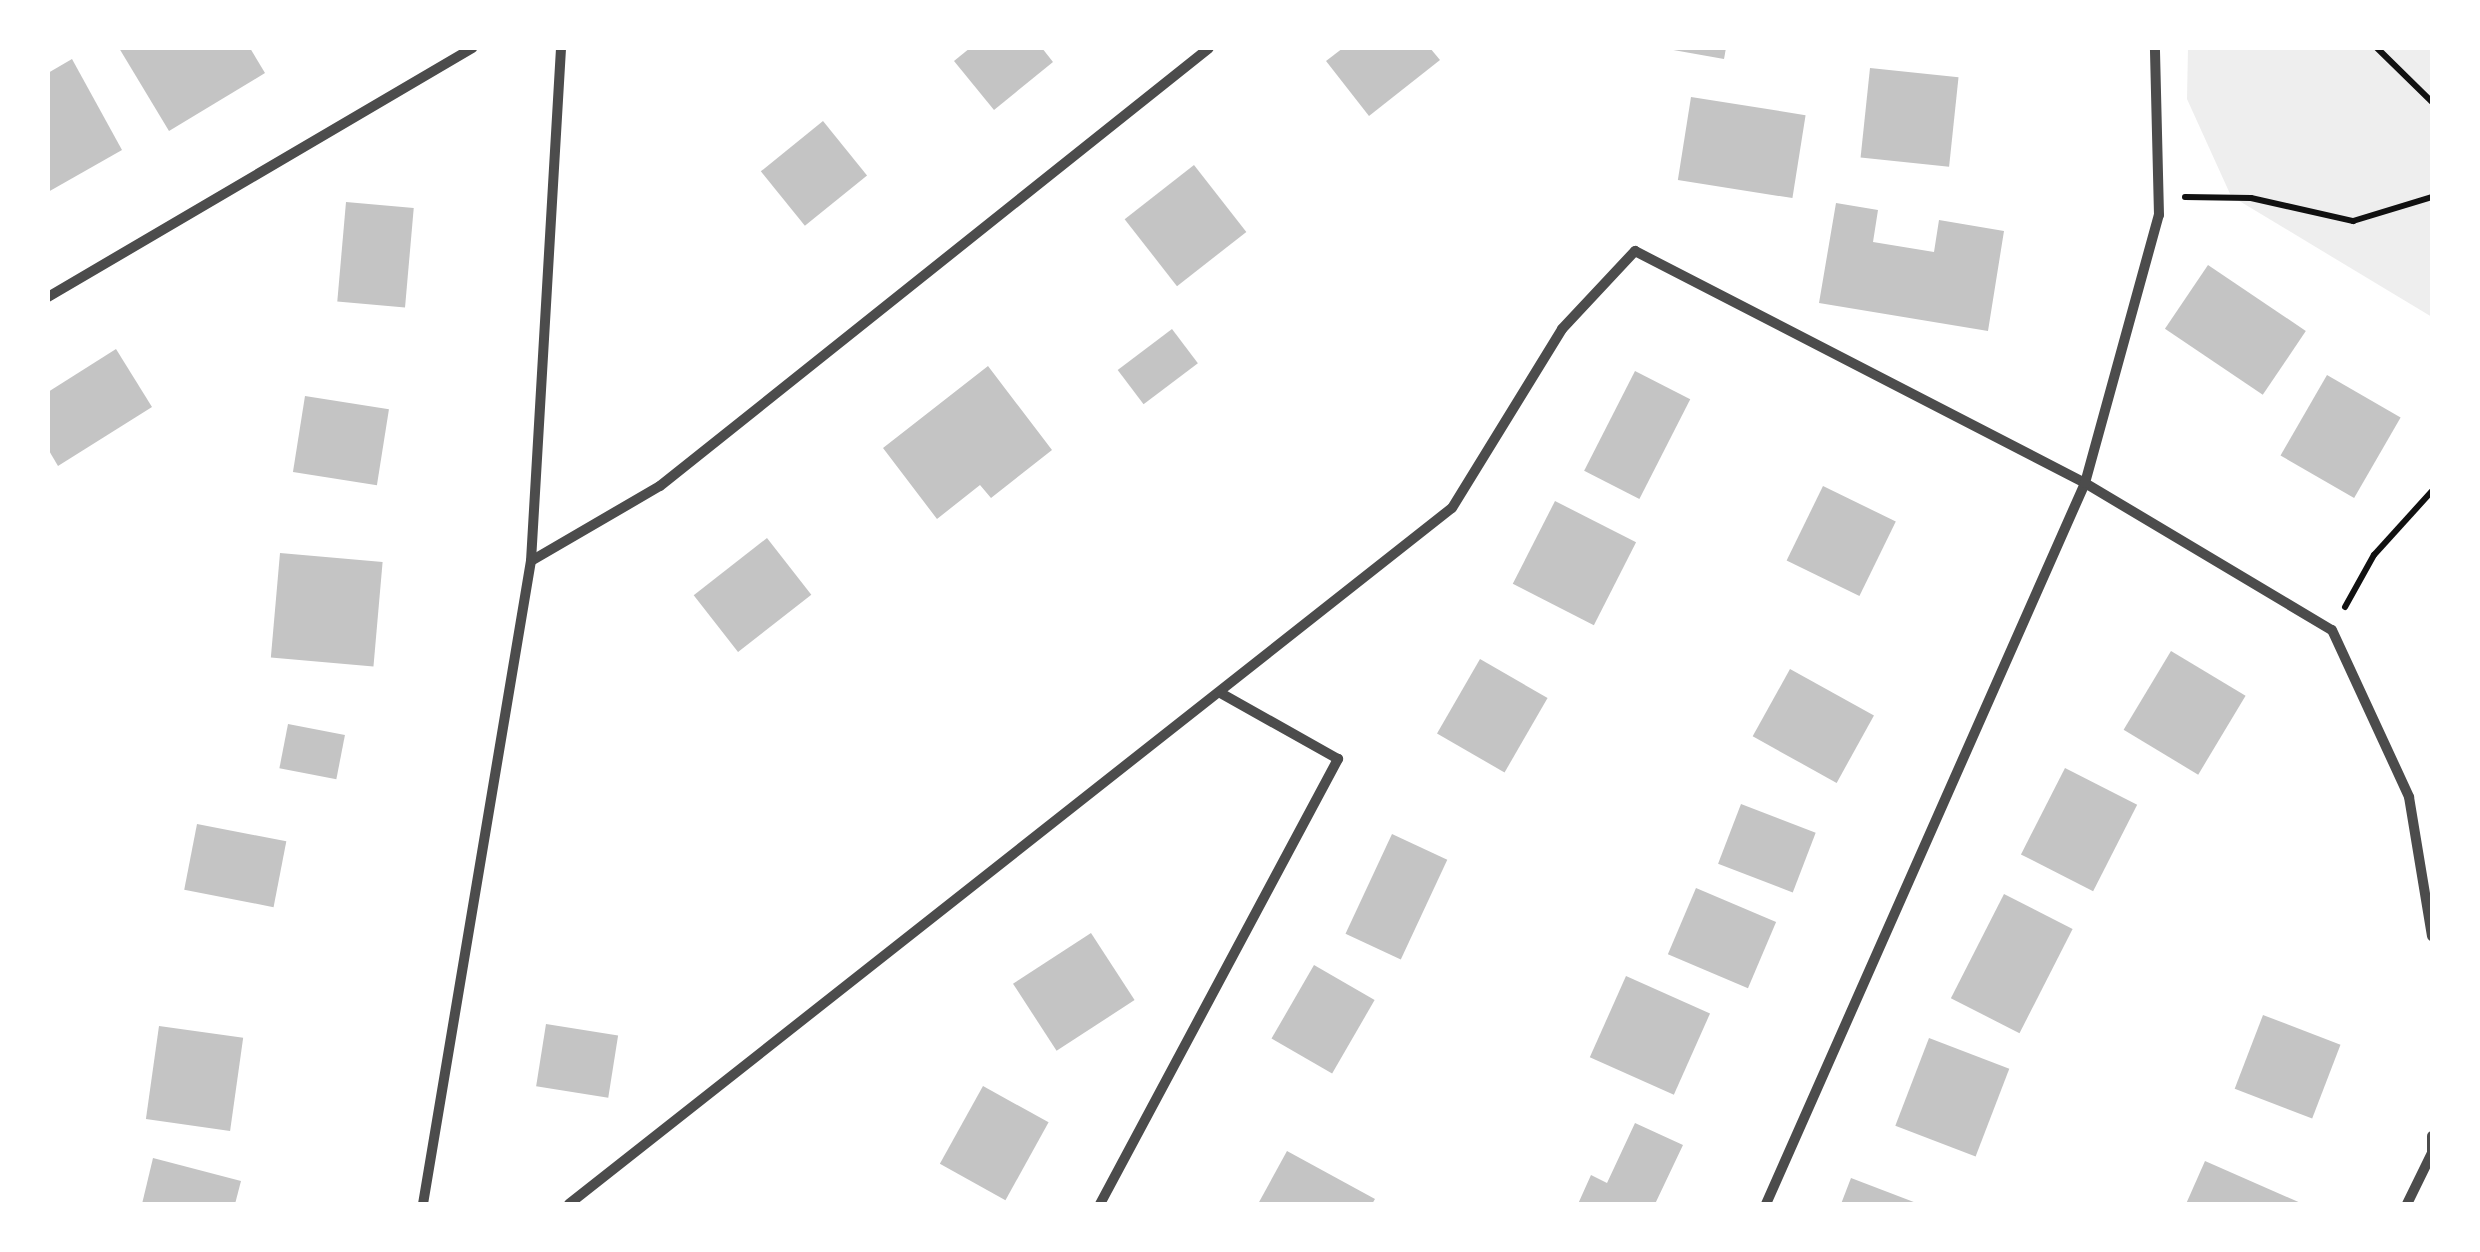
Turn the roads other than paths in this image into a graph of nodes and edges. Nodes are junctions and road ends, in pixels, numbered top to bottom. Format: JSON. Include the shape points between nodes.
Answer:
{"nodes":[{"id":1,"x":472,"y":48,"type":"edge"},
{"id":2,"x":561,"y":48,"type":"edge"},
{"id":3,"x":1210,"y":48,"type":"edge"},
{"id":4,"x":2155,"y":48,"type":"edge"},
{"id":5,"x":48,"y":296,"type":"edge"},
{"id":6,"x":2086,"y":483,"type":"junction"},
{"id":7,"x":531,"y":561,"type":"junction"},
{"id":8,"x":1222,"y":694,"type":"junction"},
{"id":9,"x":2432,"y":936,"type":"edge"},
{"id":10,"x":2432,"y":1136,"type":"edge"},
{"id":11,"x":423,"y":1204,"type":"edge"},
{"id":12,"x":568,"y":1204,"type":"edge"},
{"id":13,"x":1100,"y":1204,"type":"edge"},
{"id":14,"x":1766,"y":1204,"type":"edge"},
{"id":15,"x":2407,"y":1204,"type":"edge"}],
"edges":[{"from":1,"to":5,"type":"street"},
{"from":2,"to":7,"type":"street"},
{"from":3,"to":7,"type":"street","via":[[660,486]]},
{"from":4,"to":6,"type":"street","via":[[2159,216]]},
{"from":6,"to":8,"type":"street","via":[[1635,251],[1562,328],[1452,508]]},
{"from":6,"to":9,"type":"street","via":[[2332,630],[2409,797]]},
{"from":6,"to":14,"type":"street"},
{"from":7,"to":11,"type":"street"},
{"from":8,"to":12,"type":"street"},
{"from":8,"to":13,"type":"street","via":[[1338,759]]},
{"from":10,"to":15,"type":"street","via":[[2432,1154]]}]}
